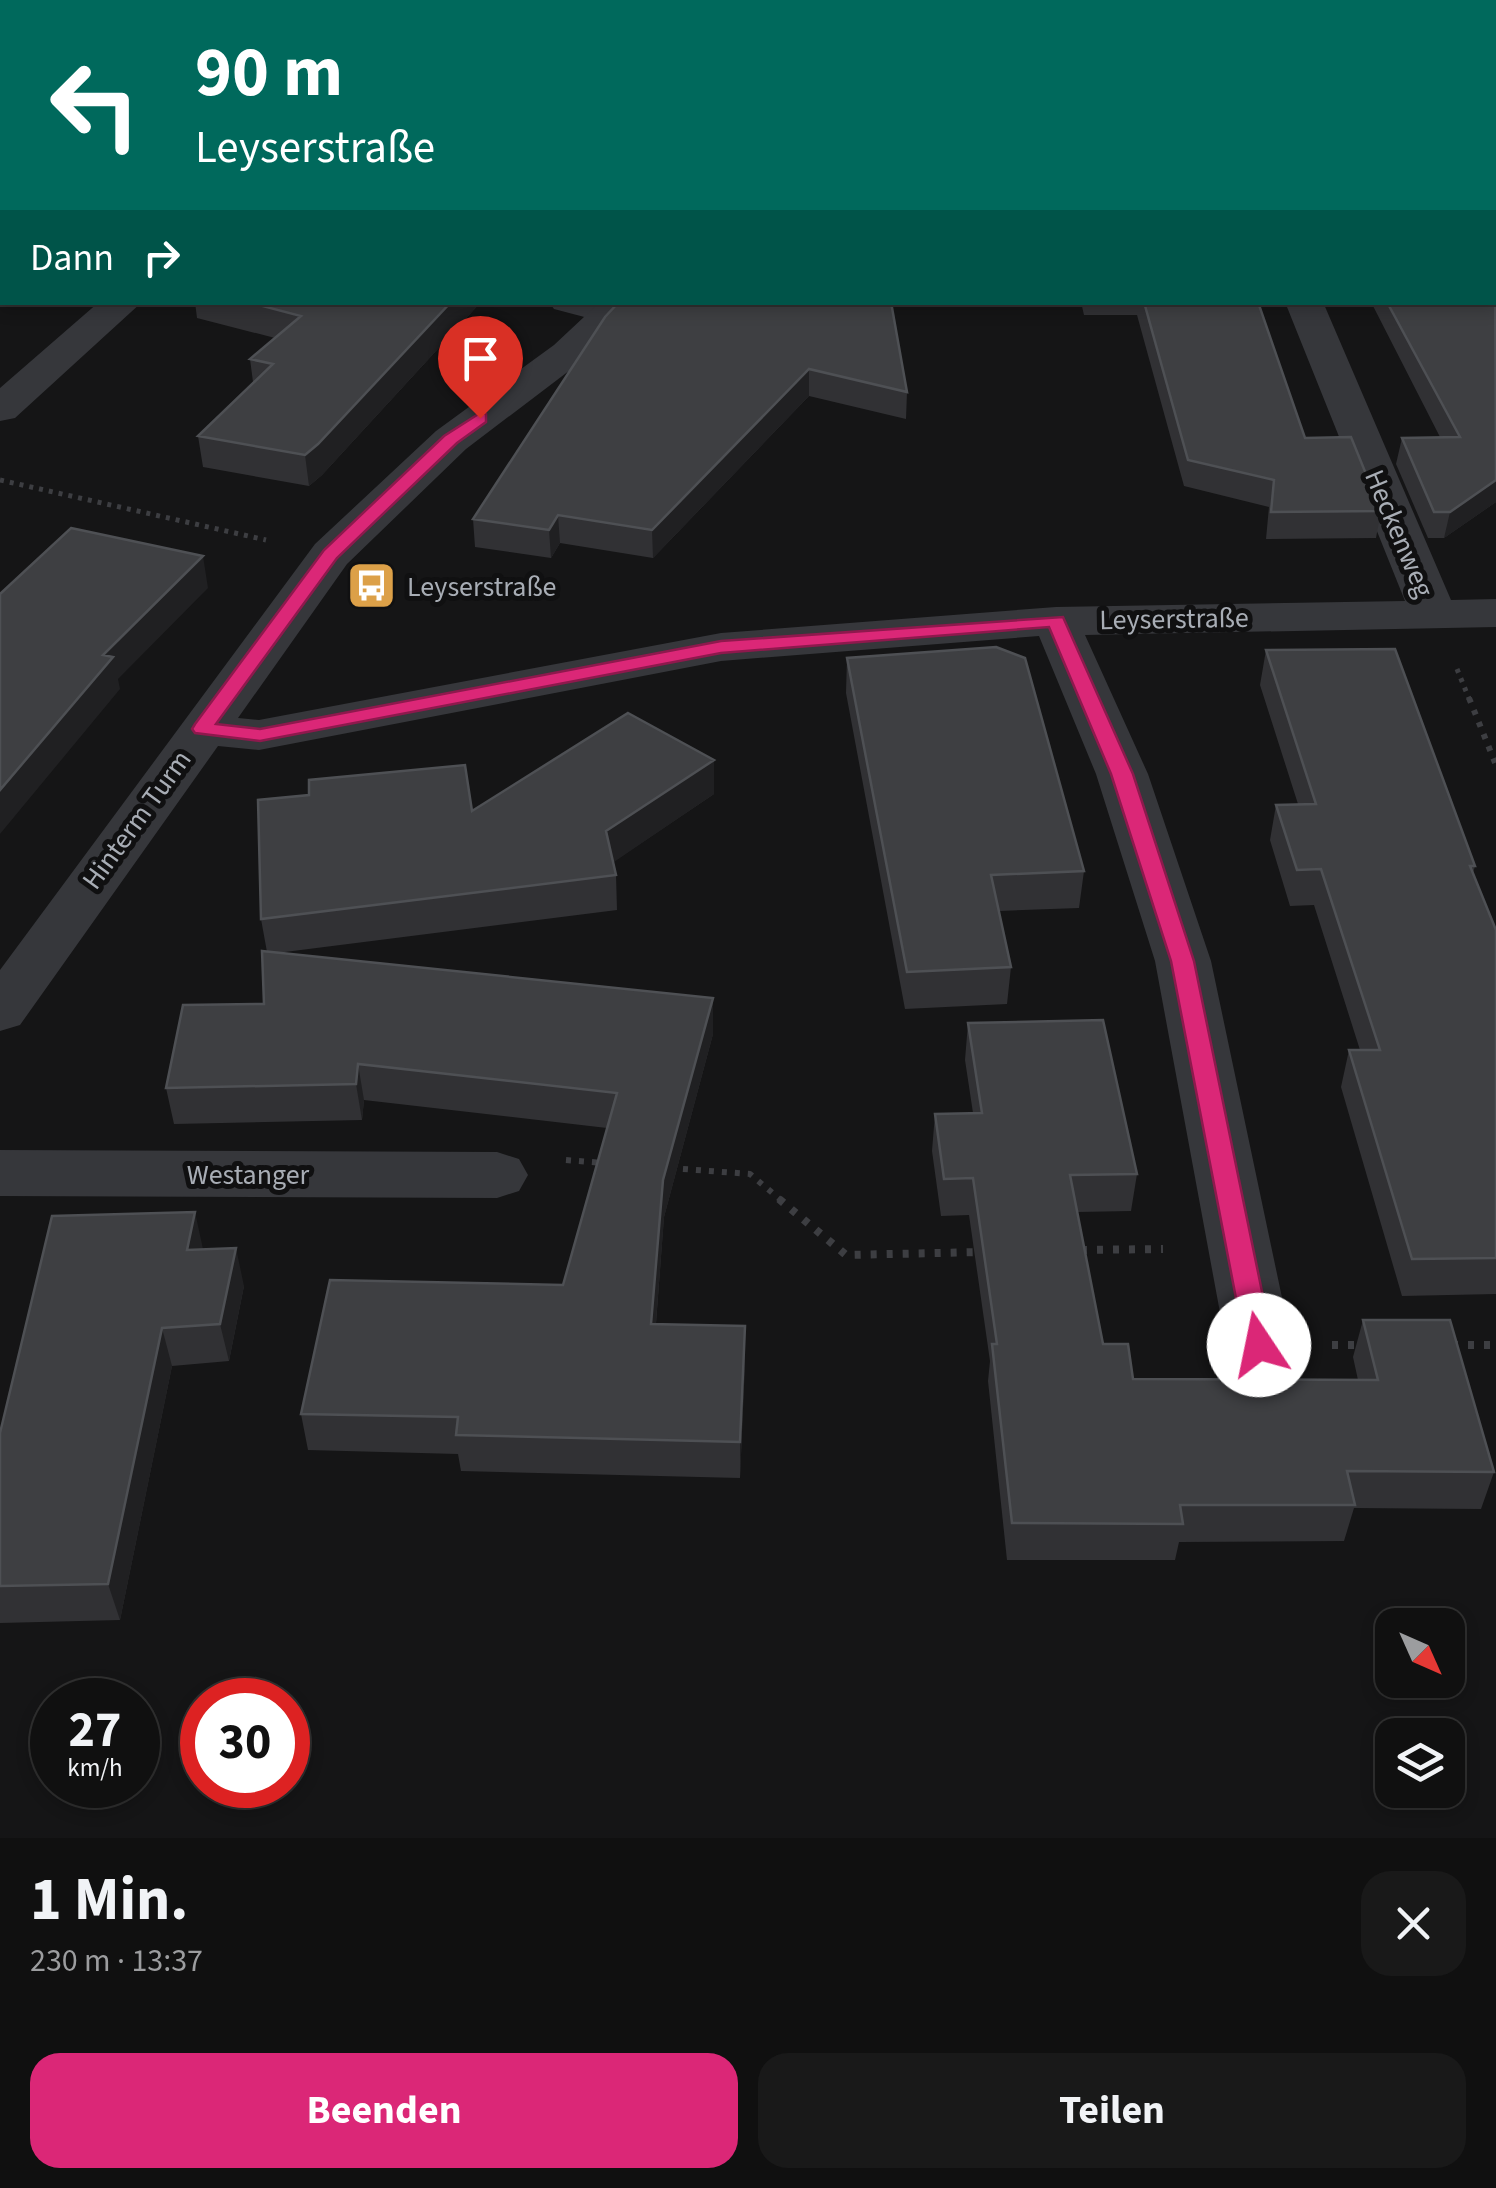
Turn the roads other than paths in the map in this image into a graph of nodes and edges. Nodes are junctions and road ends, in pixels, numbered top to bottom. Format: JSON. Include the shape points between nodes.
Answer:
{"nodes":[{"id":1,"x":120,"y":305,"type":"edge"},
{"id":2,"x":1305,"y":305,"type":"edge"},
{"id":3,"x":600,"y":306,"type":"edge"},
{"id":4,"x":0,"y":409,"type":"edge"},
{"id":5,"x":1433,"y":612,"type":"junction"},
{"id":6,"x":1496,"y":613,"type":"edge"},
{"id":7,"x":1056,"y":621,"type":"junction"},
{"id":8,"x":202,"y":729,"type":"junction"},
{"id":9,"x":0,"y":1011,"type":"edge"},
{"id":10,"x":0,"y":1173,"type":"edge"},
{"id":11,"x":497,"y":1174,"type":"road end"},
{"id":12,"x":1259,"y":1345,"type":"road end"}],
"edges":[{"from":1,"to":4,"type":"street"},
{"from":2,"to":5,"type":"street","name":"Heckenweg"},
{"from":3,"to":8,"type":"street","name":"Hinterm Turm","via":[[568,353],[450,440],[330,554]]},
{"from":5,"to":6,"type":"street","name":"Leyserstraße"},
{"from":5,"to":7,"type":"street","name":"Leyserstraße"},
{"from":7,"to":8,"type":"street","name":"Leyserstraße","via":[[721,647],[260,735]]},
{"from":7,"to":12,"type":"street","via":[[1122,774],[1182,961]]},
{"from":8,"to":9,"type":"street","name":"Hinterm Turm"},
{"from":10,"to":11,"type":"street","name":"Westanger"}]}
